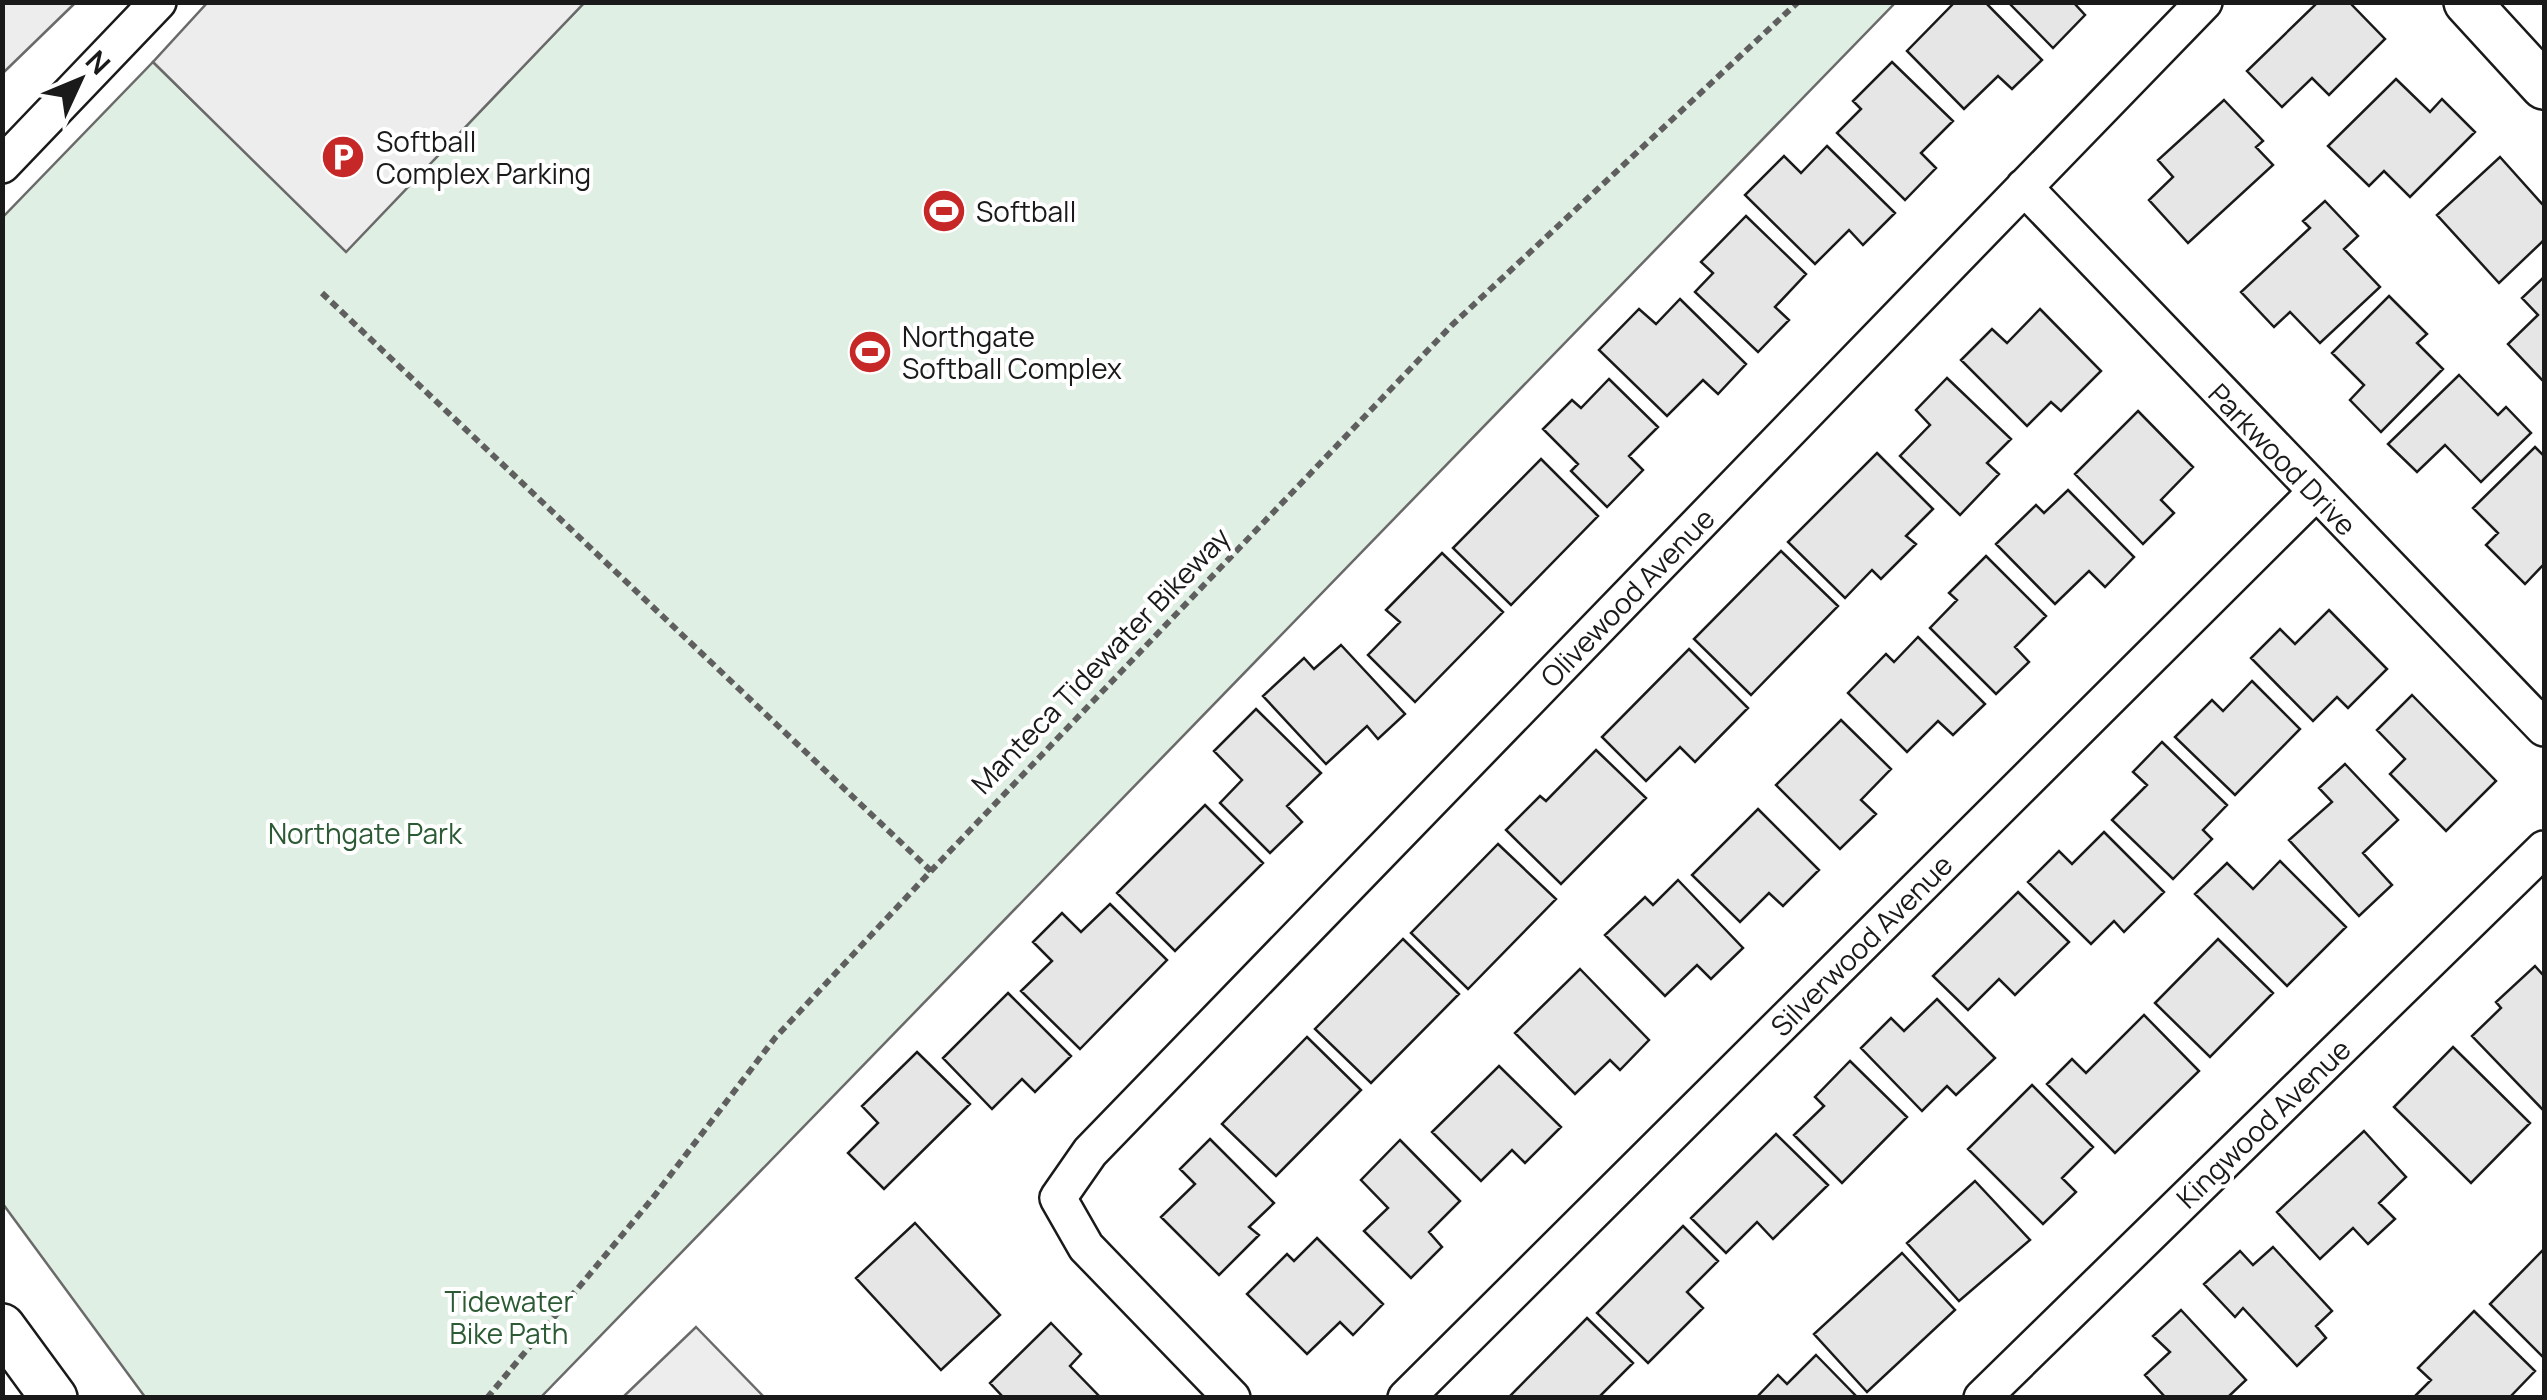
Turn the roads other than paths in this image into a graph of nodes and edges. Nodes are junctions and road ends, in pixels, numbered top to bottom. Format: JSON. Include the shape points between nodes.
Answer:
{"nodes":[{"id":1,"x":158,"y":2,"type":"edge"},
{"id":2,"x":2204,"y":2,"type":"edge"},
{"id":3,"x":2467,"y":2,"type":"edge"},
{"id":4,"x":2544,"y":86,"type":"edge"},
{"id":5,"x":2,"y":165,"type":"edge"},
{"id":6,"x":2024,"y":187,"type":"junction"},
{"id":7,"x":2315,"y":494,"type":"junction"},
{"id":8,"x":2544,"y":728,"type":"edge"},
{"id":9,"x":2544,"y":850,"type":"edge"},
{"id":10,"x":2,"y":1327,"type":"edge"},
{"id":11,"x":54,"y":1398,"type":"edge"},
{"id":12,"x":1232,"y":1398,"type":"edge"},
{"id":13,"x":1406,"y":1398,"type":"edge"},
{"id":14,"x":1982,"y":1398,"type":"edge"}],
"edges":[{"from":1,"to":5,"type":"street"},
{"from":2,"to":6,"type":"street","name":"Olivewood Avenue"},
{"from":3,"to":4,"type":"street"},
{"from":6,"to":7,"type":"street","name":"Parkwood Drive"},
{"from":6,"to":12,"type":"street","name":"Olivewood Avenue","via":[[1090,1152],[1058,1198],[1086,1247]]},
{"from":7,"to":8,"type":"street","name":"Parkwood Drive"},
{"from":7,"to":13,"type":"street","name":"Silverwood Avenue"},
{"from":9,"to":14,"type":"street","name":"Kingwood Avenue"},
{"from":10,"to":11,"type":"street"}]}
